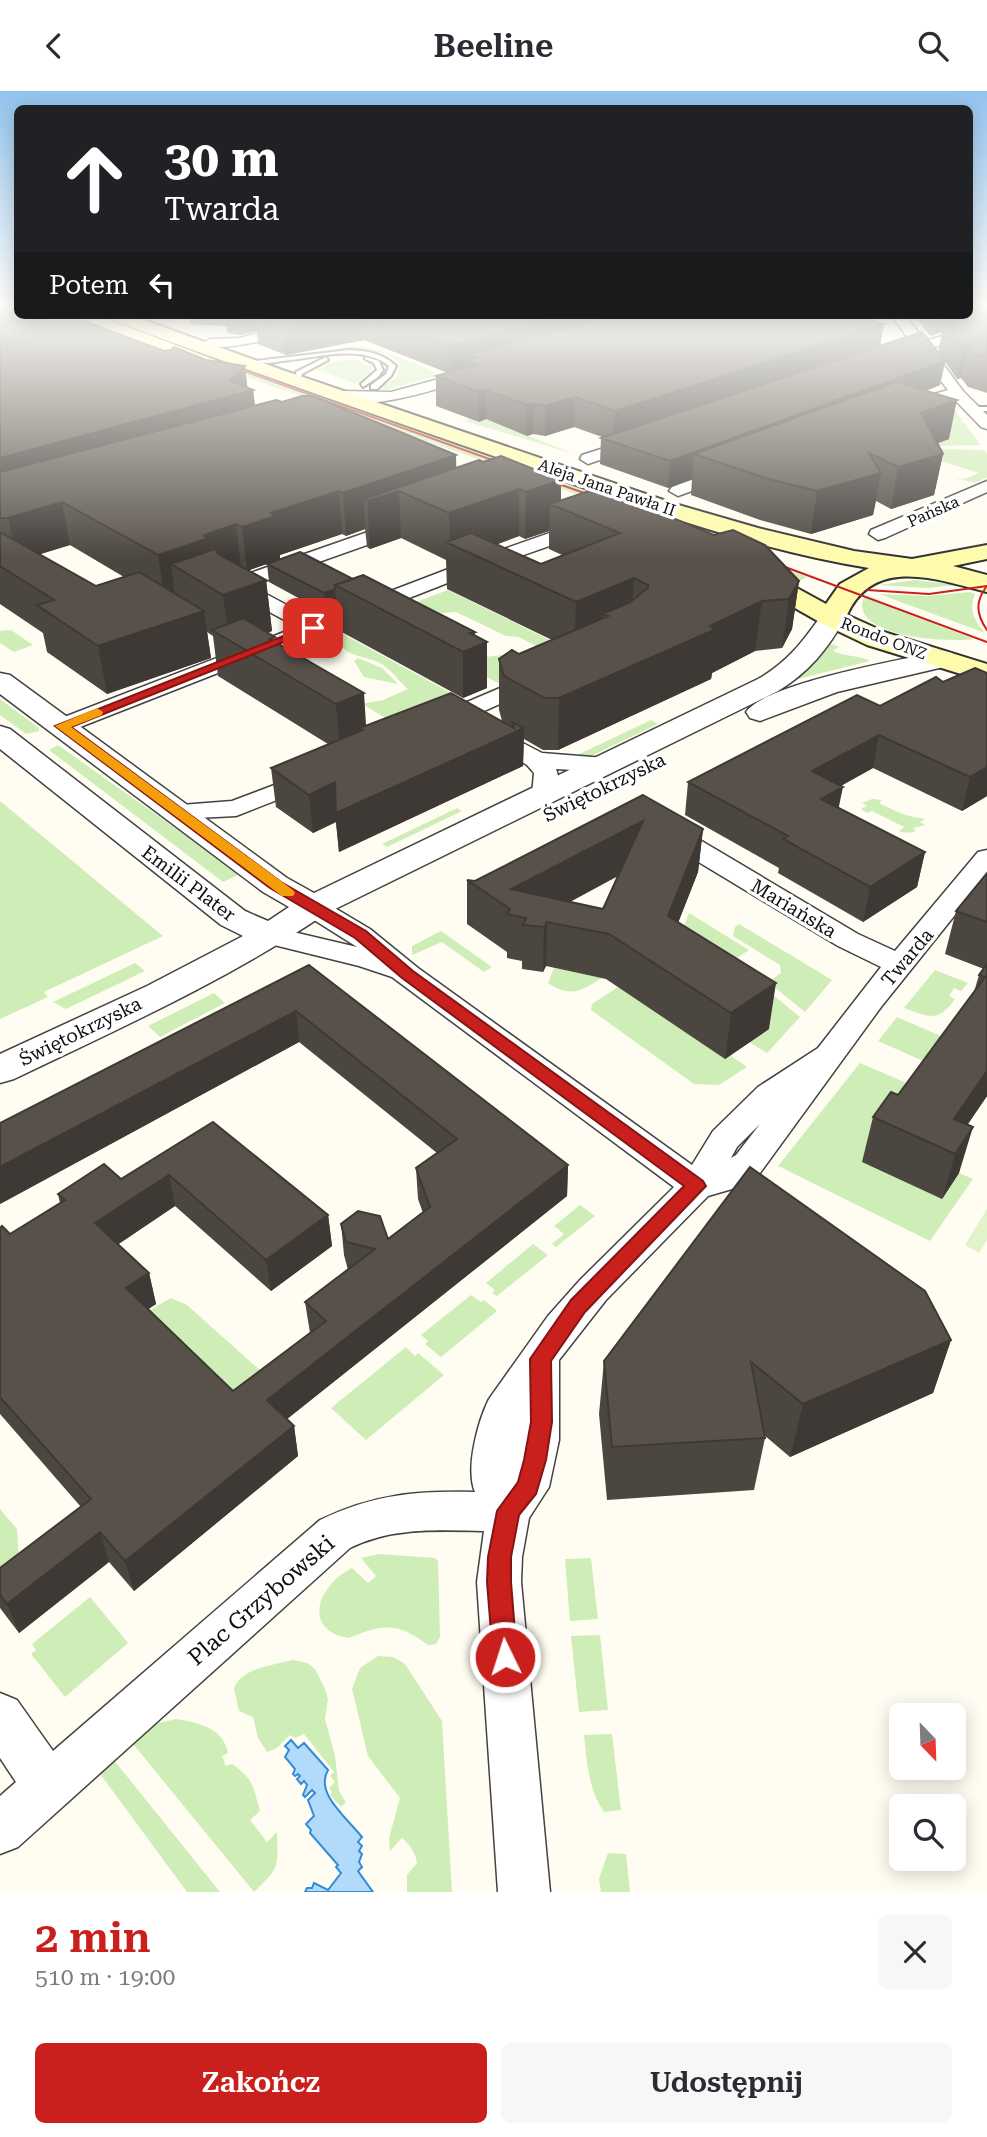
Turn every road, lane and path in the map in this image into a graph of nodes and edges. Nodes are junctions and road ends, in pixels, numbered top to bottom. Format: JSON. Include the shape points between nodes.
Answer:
{"nodes":[{"id":1,"x":284,"y":391,"type":"edge"},
{"id":2,"x":319,"y":391,"type":"edge"},
{"id":3,"x":434,"y":391,"type":"edge"},
{"id":4,"x":956,"y":391,"type":"edge"},
{"id":5,"x":958,"y":394,"type":"junction"},
{"id":6,"x":340,"y":405,"type":"junction"},
{"id":7,"x":398,"y":405,"type":"junction"},
{"id":8,"x":312,"y":407,"type":"edge"},
{"id":9,"x":980,"y":409,"type":"edge"},
{"id":10,"x":889,"y":412,"type":"edge"},
{"id":11,"x":987,"y":423,"type":"edge"},
{"id":12,"x":655,"y":436,"type":"edge"},
{"id":13,"x":589,"y":459,"type":"dead end"},
{"id":14,"x":745,"y":465,"type":"edge"},
{"id":15,"x":987,"y":486,"type":"edge"},
{"id":16,"x":678,"y":491,"type":"dead end"},
{"id":17,"x":426,"y":517,"type":"edge"},
{"id":18,"x":604,"y":517,"type":"edge"},
{"id":19,"x":631,"y":522,"type":"edge"},
{"id":20,"x":878,"y":534,"type":"dead end"},
{"id":21,"x":987,"y":552,"type":"edge"},
{"id":22,"x":727,"y":562,"type":"edge"},
{"id":23,"x":912,"y":567,"type":"junction"},
{"id":24,"x":987,"y":584,"type":"edge"},
{"id":25,"x":235,"y":585,"type":"junction"},
{"id":26,"x":201,"y":597,"type":"edge"},
{"id":27,"x":832,"y":618,"type":"junction"},
{"id":28,"x":313,"y":628,"type":"junction"},
{"id":29,"x":987,"y":650,"type":"edge"},
{"id":30,"x":943,"y":659,"type":"junction"},
{"id":31,"x":557,"y":670,"type":"edge"},
{"id":32,"x":987,"y":673,"type":"edge"},
{"id":33,"x":0,"y":681,"type":"edge"},
{"id":34,"x":457,"y":714,"type":"junction"},
{"id":35,"x":66,"y":729,"type":"junction"},
{"id":36,"x":414,"y":734,"type":"edge"},
{"id":37,"x":10,"y":743,"type":"edge"},
{"id":38,"x":536,"y":760,"type":"junction"},
{"id":39,"x":605,"y":765,"type":"junction"},
{"id":40,"x":338,"y":766,"type":"edge"},
{"id":41,"x":544,"y":795,"type":"junction"},
{"id":42,"x":177,"y":811,"type":"junction"},
{"id":43,"x":691,"y":846,"type":"edge"},
{"id":44,"x":987,"y":858,"type":"edge"},
{"id":45,"x":324,"y":913,"type":"junction"},
{"id":46,"x":272,"y":936,"type":"junction"},
{"id":47,"x":900,"y":965,"type":"junction"},
{"id":48,"x":408,"y":975,"type":"junction"},
{"id":49,"x":0,"y":1070,"type":"edge"},
{"id":50,"x":696,"y":1186,"type":"junction"},
{"id":51,"x":509,"y":1511,"type":"junction"},
{"id":52,"x":0,"y":1717,"type":"edge"},
{"id":53,"x":48,"y":1786,"type":"junction"},
{"id":54,"x":0,"y":1829,"type":"edge"},
{"id":55,"x":524,"y":1892,"type":"edge"}],
"edges":[{"from":1,"to":6,"type":"main road","name":"Aleja Jana Pawła II","bridge":true},
{"from":2,"to":6,"type":"main road","name":"Aleja Jana Pawła II"},
{"from":3,"to":7,"type":"street"},
{"from":4,"to":5,"type":"street"},
{"from":5,"to":9,"type":"street"},
{"from":5,"to":10,"type":"street","via":[[928,398]]},
{"from":6,"to":7,"type":"main road","name":"Aleja Jana Pawła II"},
{"from":6,"to":8,"type":"main road","name":"Aleja Jana Pawła II"},
{"from":6,"to":19,"type":"main road","name":"Aleja Jana Pawła II"},
{"from":7,"to":23,"type":"main road","name":"Aleja Jana Pawła II","via":[[703,520],[776,541]]},
{"from":9,"to":11,"type":"street"},
{"from":12,"to":13,"type":"street"},
{"from":14,"to":16,"type":"street"},
{"from":15,"to":20,"type":"street","name":"Pańska"},
{"from":17,"to":25,"type":"street"},
{"from":18,"to":28,"type":"street"},
{"from":21,"to":23,"type":"main road"},
{"from":22,"to":27,"type":"main road"},
{"from":23,"to":24,"type":"main road","name":"Rondo ONZ"},
{"from":23,"to":27,"type":"main road","name":"Rondo ONZ","via":[[856,584],[843,596]]},
{"from":25,"to":26,"type":"street"},
{"from":25,"to":28,"type":"street"},
{"from":27,"to":30,"type":"main road","name":"Rondo ONZ","via":[[897,646]]},
{"from":27,"to":39,"type":"street","name":"Świętokrzyska","via":[[813,649],[777,680]]},
{"from":28,"to":35,"type":"street"},
{"from":29,"to":30,"type":"main road","name":"Rondo ONZ"},
{"from":30,"to":32,"type":"main road"},
{"from":30,"to":45,"type":"street","name":"Świętokrzyska","via":[[852,677],[790,698]]},
{"from":31,"to":34,"type":"street"},
{"from":33,"to":35,"type":"street","name":"Emilii Plater"},
{"from":34,"to":36,"type":"street"},
{"from":34,"to":38,"type":"street"},
{"from":35,"to":37,"type":"street"},
{"from":35,"to":42,"type":"street","name":"Emilii Plater"},
{"from":37,"to":46,"type":"street","name":"Emilii Plater","via":[[233,918]]},
{"from":38,"to":39,"type":"street"},
{"from":38,"to":41,"type":"street","via":[[546,772]]},
{"from":39,"to":41,"type":"street","name":"Świętokrzyska"},
{"from":40,"to":42,"type":"street","via":[[236,808]]},
{"from":41,"to":45,"type":"street","name":"Świętokrzyska"},
{"from":42,"to":45,"type":"street","name":"Emilii Plater","via":[[275,885]]},
{"from":43,"to":47,"type":"street","name":"Mariańska","via":[[848,940]]},
{"from":44,"to":47,"type":"street","name":"Twarda"},
{"from":45,"to":46,"type":"street","name":"Świętokrzyska"},
{"from":45,"to":48,"type":"street","name":"Emilii Plater","via":[[379,948]]},
{"from":46,"to":48,"type":"street","name":"Emilii Plater","via":[[368,959]]},
{"from":46,"to":49,"type":"street","name":"Świętokrzyska"},
{"from":47,"to":50,"type":"street","name":"Twarda","via":[[748,1164],[720,1180]]},
{"from":48,"to":50,"type":"street","name":"Emilii Plater"},
{"from":50,"to":51,"type":"street","name":"Twarda","via":[[578,1306],[503,1411],[491,1471],[494,1487]]},
{"from":51,"to":53,"type":"street","name":"Plac Grzybowski","via":[[389,1512],[335,1534]]},
{"from":51,"to":55,"type":"street","via":[[499,1582]]},
{"from":52,"to":53,"type":"street"},
{"from":53,"to":54,"type":"street","name":"Plac Grzybowski"}]}
